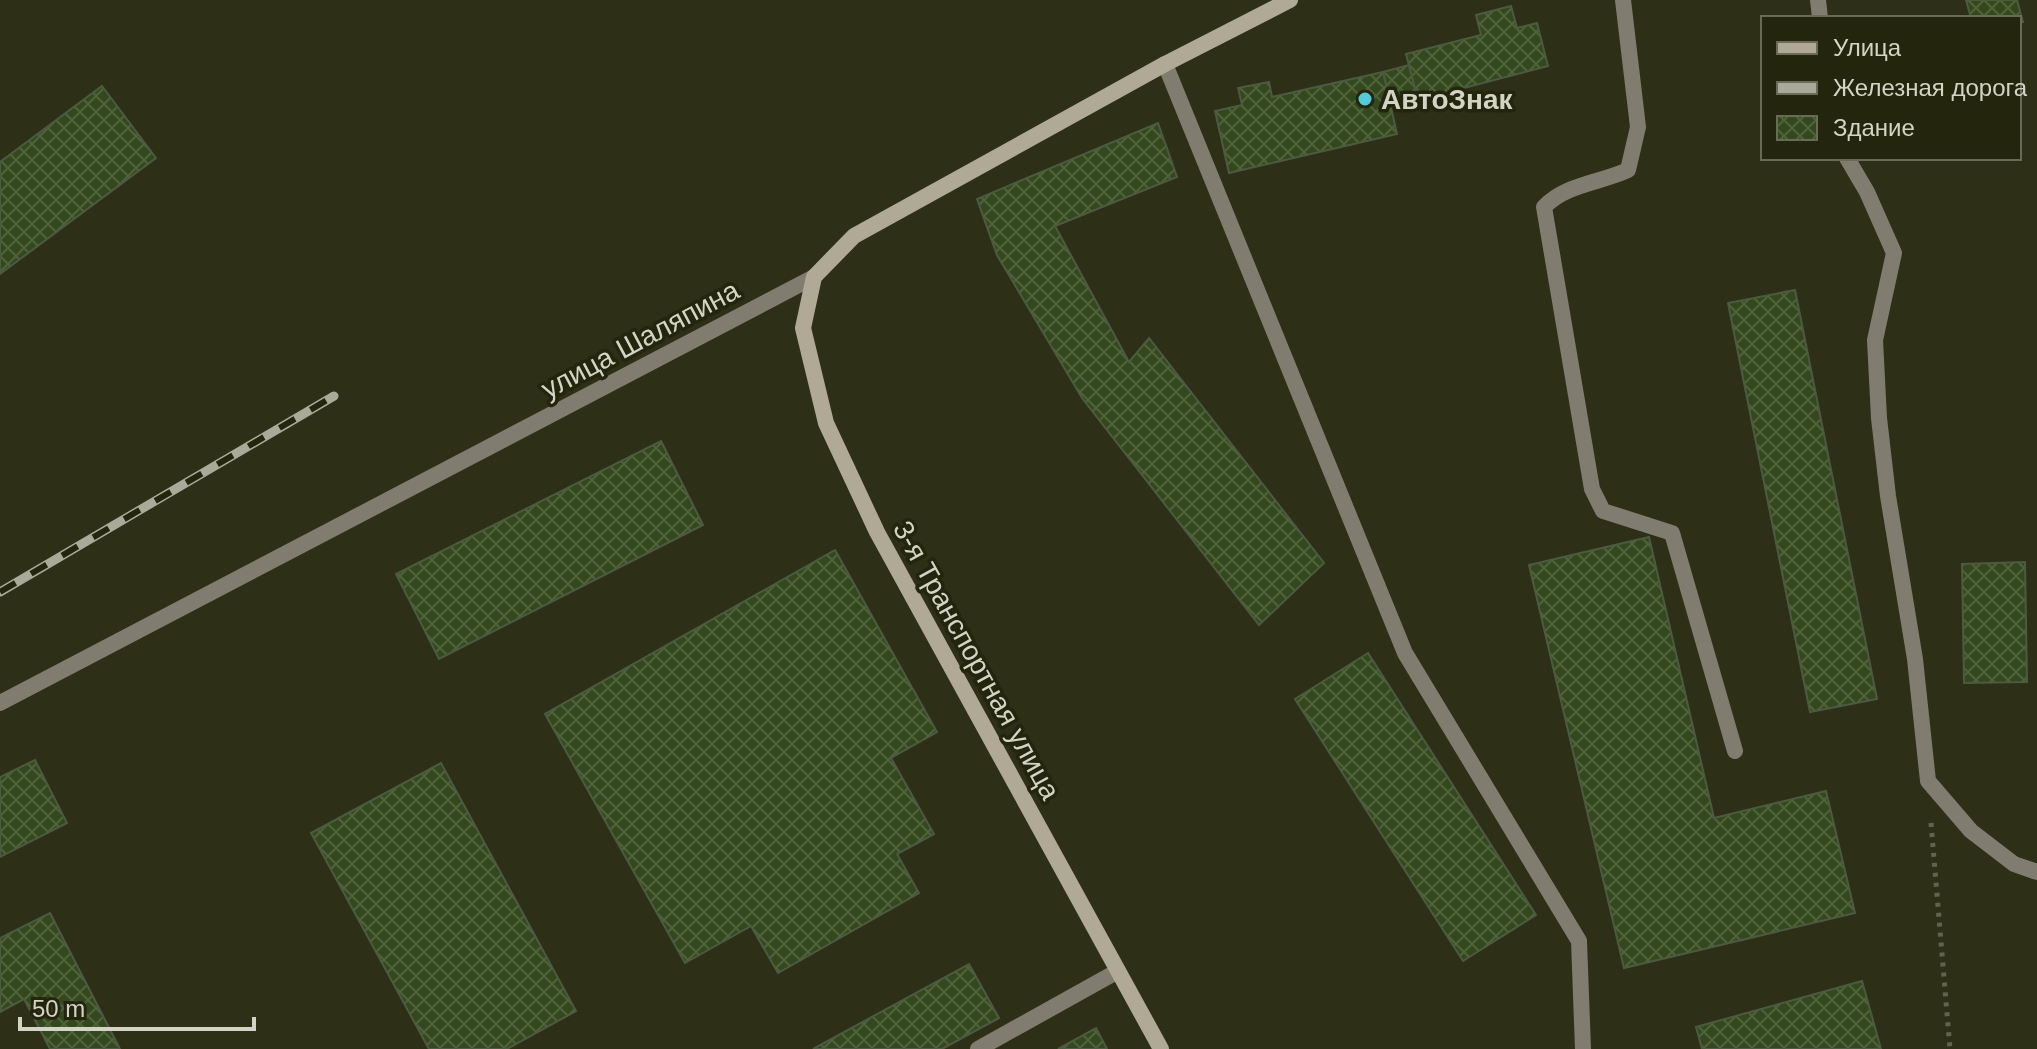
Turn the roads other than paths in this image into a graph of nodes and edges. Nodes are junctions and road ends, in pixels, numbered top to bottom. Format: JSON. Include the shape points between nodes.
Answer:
{"nodes":[{"id":1,"x":1290,"y":0,"type":"edge"},
{"id":2,"x":1623,"y":0,"type":"edge"},
{"id":3,"x":1165,"y":64,"type":"junction"},
{"id":4,"x":1848,"y":160,"type":"edge"},
{"id":5,"x":814,"y":277,"type":"junction"},
{"id":6,"x":0,"y":703,"type":"edge"},
{"id":7,"x":1735,"y":751,"type":"dead end"},
{"id":8,"x":2037,"y":872,"type":"edge"},
{"id":9,"x":1118,"y":971,"type":"junction"},
{"id":10,"x":978,"y":1049,"type":"edge"},
{"id":11,"x":1161,"y":1049,"type":"edge"},
{"id":12,"x":1583,"y":1049,"type":"edge"}],
"edges":[{"from":1,"to":3,"type":"street","name":"улица Шаляпина"},
{"from":2,"to":7,"type":"lane","via":[[1638,127],[1628,170],[1557,193],[1544,207],[1592,489],[1603,511],[1672,533]]},
{"from":3,"to":5,"type":"street","name":"улица Шаляпина","via":[[854,236]]},
{"from":3,"to":12,"type":"lane","via":[[1405,653],[1579,941]]},
{"from":4,"to":8,"type":"lane","via":[[1894,253],[1875,340],[1879,418],[1928,781],[1971,831],[2014,864]]},
{"from":5,"to":6,"type":"lane","name":"улица Шаляпина"},
{"from":5,"to":9,"type":"street","name":"3-я Транспортная улица","via":[[803,328],[826,423],[877,532]]},
{"from":9,"to":10,"type":"lane"},
{"from":9,"to":11,"type":"street","name":"3-я Транспортная улица"}]}
